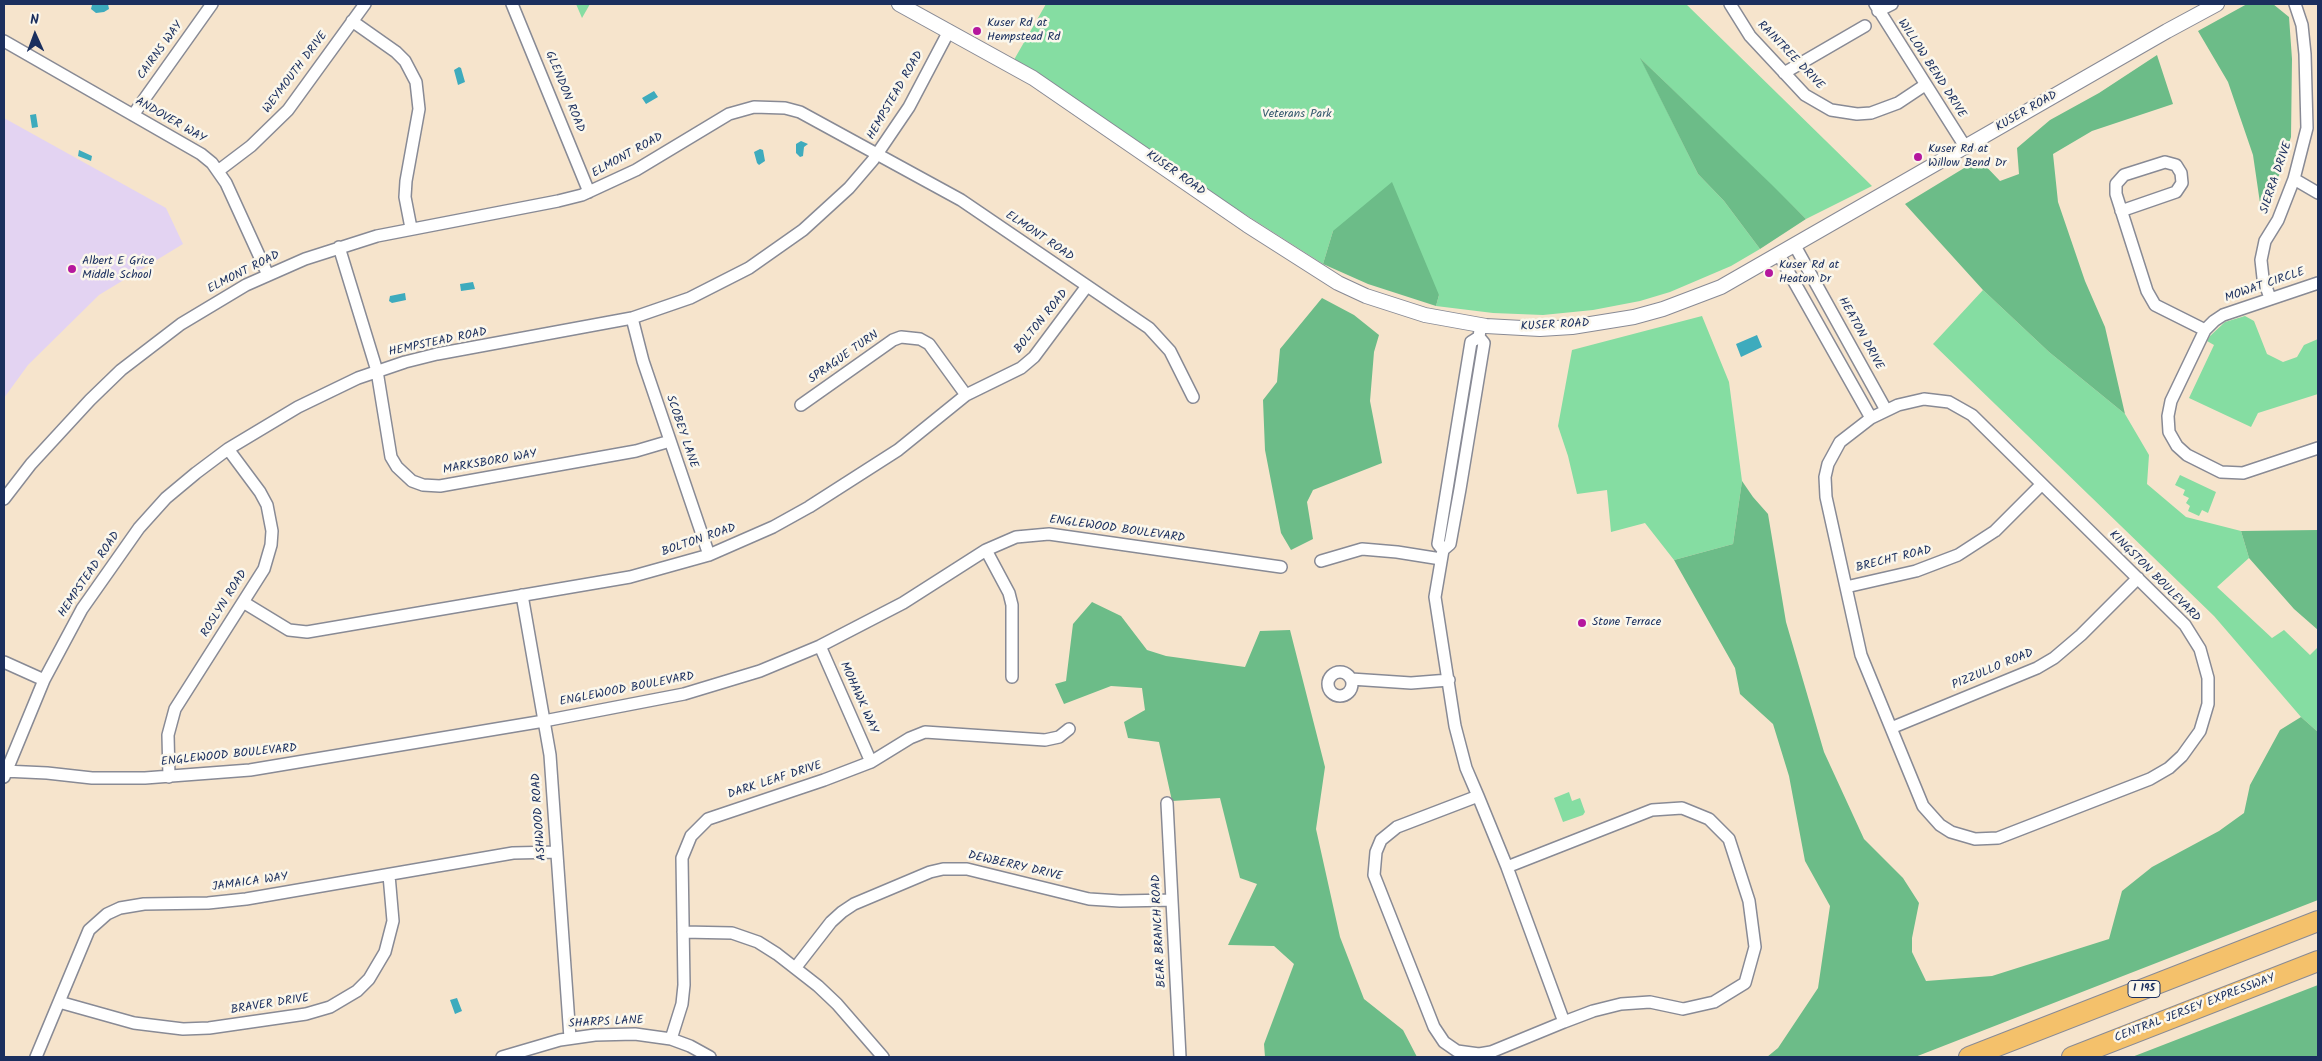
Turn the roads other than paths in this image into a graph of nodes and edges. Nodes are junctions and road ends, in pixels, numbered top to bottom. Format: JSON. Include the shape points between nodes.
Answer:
{"nodes":[{"id":1,"x":212,"y":4,"type":"edge"},
{"id":2,"x":365,"y":4,"type":"edge"},
{"id":3,"x":512,"y":4,"type":"edge"},
{"id":4,"x":899,"y":4,"type":"edge"},
{"id":5,"x":1730,"y":4,"type":"edge"},
{"id":6,"x":1892,"y":4,"type":"edge"},
{"id":7,"x":2217,"y":4,"type":"edge"},
{"id":8,"x":2295,"y":4,"type":"edge"},
{"id":9,"x":1876,"y":7,"type":"edge"},
{"id":10,"x":352,"y":22,"type":"junction"},
{"id":11,"x":1865,"y":26,"type":"dead end"},
{"id":12,"x":949,"y":31,"type":"junction"},
{"id":13,"x":4,"y":41,"type":"edge"},
{"id":14,"x":1784,"y":73,"type":"junction"},
{"id":15,"x":1925,"y":84,"type":"junction"},
{"id":16,"x":2313,"y":94,"type":"edge"},
{"id":17,"x":133,"y":115,"type":"junction"},
{"id":18,"x":1966,"y":148,"type":"junction"},
{"id":19,"x":877,"y":154,"type":"junction"},
{"id":20,"x":218,"y":171,"type":"junction"},
{"id":21,"x":2294,"y":179,"type":"junction"},
{"id":22,"x":589,"y":192,"type":"junction"},
{"id":23,"x":2318,"y":193,"type":"edge"},
{"id":24,"x":2121,"y":211,"type":"junction"},
{"id":25,"x":411,"y":228,"type":"junction"},
{"id":26,"x":1795,"y":246,"type":"junction"},
{"id":27,"x":339,"y":247,"type":"junction"},
{"id":28,"x":1779,"y":255,"type":"junction"},
{"id":29,"x":268,"y":274,"type":"junction"},
{"id":30,"x":2318,"y":283,"type":"edge"},
{"id":31,"x":1088,"y":286,"type":"junction"},
{"id":32,"x":2270,"y":298,"type":"junction"},
{"id":33,"x":632,"y":318,"type":"junction"},
{"id":34,"x":2205,"y":330,"type":"junction"},
{"id":35,"x":1480,"y":331,"type":"junction"},
{"id":36,"x":377,"y":371,"type":"junction"},
{"id":37,"x":966,"y":395,"type":"junction"},
{"id":38,"x":1193,"y":397,"type":"dead end"},
{"id":39,"x":802,"y":405,"type":"dead end"},
{"id":40,"x":1886,"y":410,"type":"junction"},
{"id":41,"x":1871,"y":418,"type":"junction"},
{"id":42,"x":670,"y":440,"type":"junction"},
{"id":43,"x":2318,"y":448,"type":"edge"},
{"id":44,"x":228,"y":449,"type":"junction"},
{"id":45,"x":2042,"y":484,"type":"junction"},
{"id":46,"x":4,"y":499,"type":"edge"},
{"id":47,"x":986,"y":550,"type":"junction"},
{"id":48,"x":708,"y":555,"type":"junction"},
{"id":49,"x":1442,"y":555,"type":"junction"},
{"id":50,"x":1321,"y":560,"type":"dead end"},
{"id":51,"x":1281,"y":567,"type":"dead end"},
{"id":52,"x":2138,"y":578,"type":"junction"},
{"id":53,"x":1846,"y":587,"type":"junction"},
{"id":54,"x":522,"y":595,"type":"junction"},
{"id":55,"x":243,"y":602,"type":"junction"},
{"id":56,"x":820,"y":646,"type":"junction"},
{"id":57,"x":4,"y":662,"type":"edge"},
{"id":58,"x":1012,"y":677,"type":"dead end"},
{"id":59,"x":1351,"y":679,"type":"dead end"},
{"id":60,"x":44,"y":680,"type":"junction"},
{"id":61,"x":1448,"y":680,"type":"junction"},
{"id":62,"x":544,"y":721,"type":"junction"},
{"id":63,"x":1891,"y":728,"type":"junction"},
{"id":64,"x":1069,"y":729,"type":"dead end"},
{"id":65,"x":870,"y":762,"type":"junction"},
{"id":66,"x":4,"y":773,"type":"edge"},
{"id":67,"x":170,"y":777,"type":"junction"},
{"id":68,"x":1478,"y":796,"type":"junction"},
{"id":69,"x":1167,"y":803,"type":"dead end"},
{"id":70,"x":557,"y":852,"type":"junction"},
{"id":71,"x":1506,"y":867,"type":"junction"},
{"id":72,"x":389,"y":875,"type":"junction"},
{"id":73,"x":1172,"y":900,"type":"junction"},
{"id":74,"x":2318,"y":921,"type":"edge"},
{"id":75,"x":683,"y":932,"type":"junction"},
{"id":76,"x":2318,"y":961,"type":"edge"},
{"id":77,"x":796,"y":968,"type":"junction"},
{"id":78,"x":59,"y":1002,"type":"junction"},
{"id":79,"x":1564,"y":1022,"type":"junction"},
{"id":80,"x":570,"y":1038,"type":"junction"},
{"id":81,"x":672,"y":1039,"type":"junction"},
{"id":82,"x":36,"y":1057,"type":"edge"},
{"id":83,"x":502,"y":1057,"type":"edge"},
{"id":84,"x":710,"y":1057,"type":"edge"},
{"id":85,"x":882,"y":1057,"type":"edge"},
{"id":86,"x":1180,"y":1057,"type":"edge"},
{"id":87,"x":1969,"y":1057,"type":"edge"},
{"id":88,"x":2072,"y":1057,"type":"edge"}],
"edges":[{"from":1,"to":17,"type":"street","name":"CAIRNS WAY"},
{"from":2,"to":10,"type":"street","name":"WEYMOUTH DRIVE"},
{"from":3,"to":22,"type":"street","name":"GLENDON ROAD"},
{"from":4,"to":12,"type":"street","name":"KUSER ROAD"},
{"from":5,"to":14,"type":"street","name":"RAINTREE DRIVE","via":[[1750,36]]},
{"from":6,"to":9,"type":"street"},
{"from":7,"to":18,"type":"street","name":"KUSER ROAD"},
{"from":8,"to":16,"type":"street","name":"SIERRA DRIVE","via":[[2302,25]]},
{"from":9,"to":15,"type":"street","name":"WILLOW BEND DRIVE"},
{"from":10,"to":20,"type":"street","name":"WEYMOUTH DRIVE","via":[[282,116],[251,146]]},
{"from":10,"to":25,"type":"street","via":[[396,52],[416,82],[419,109],[405,197]]},
{"from":11,"to":14,"type":"street"},
{"from":12,"to":19,"type":"street","name":"HEMPSTEAD ROAD","via":[[909,106]]},
{"from":12,"to":35,"type":"street","name":"KUSER ROAD","via":[[1033,78],[1247,225],[1338,283],[1406,310]]},
{"from":13,"to":17,"type":"street","name":"ANDOVER WAY"},
{"from":14,"to":15,"type":"street","name":"RAINTREE DRIVE","via":[[1817,104],[1842,113],[1886,109]]},
{"from":15,"to":18,"type":"street","name":"WILLOW BEND DRIVE"},
{"from":16,"to":21,"type":"street","name":"SIERRA DRIVE","via":[[2308,128]]},
{"from":17,"to":20,"type":"street","name":"ANDOVER WAY","via":[[201,154]]},
{"from":18,"to":26,"type":"street","name":"KUSER ROAD"},
{"from":19,"to":22,"type":"street","name":"ELMONT ROAD","via":[[800,112],[754,107],[729,114],[636,170]]},
{"from":19,"to":31,"type":"street","name":"ELMONT ROAD","via":[[961,200]]},
{"from":19,"to":33,"type":"street","name":"HEMPSTEAD ROAD","via":[[829,208],[777,250],[720,284]]},
{"from":20,"to":29,"type":"street","name":"ANDOVER WAY"},
{"from":21,"to":23,"type":"street"},
{"from":21,"to":32,"type":"street","name":"SIERRA DRIVE","via":[[2278,220],[2265,241],[2261,260]]},
{"from":22,"to":25,"type":"street","name":"ELMONT ROAD","via":[[558,201]]},
{"from":24,"to":24,"type":"street","via":[[2176,192],[2182,183],[2176,165],[2166,162],[2124,175],[2116,184]]},
{"from":24,"to":34,"type":"street","via":[[2147,291],[2155,305]]},
{"from":25,"to":27,"type":"street","name":"ELMONT ROAD"},
{"from":26,"to":28,"type":"street","name":"KUSER ROAD"},
{"from":26,"to":40,"type":"street","name":"HEATON DRIVE"},
{"from":27,"to":29,"type":"street","name":"ELMONT ROAD"},
{"from":27,"to":36,"type":"street","name":"MARKSBORO WAY"},
{"from":28,"to":35,"type":"street","name":"KUSER ROAD","via":[[1721,287],[1634,317],[1572,327]]},
{"from":28,"to":41,"type":"street"},
{"from":29,"to":46,"type":"street","name":"ELMONT ROAD","via":[[208,306],[122,370],[31,464]]},
{"from":30,"to":32,"type":"street","name":"MOWAT CIRCLE"},
{"from":31,"to":37,"type":"street","name":"BOLTON ROAD","via":[[1029,362]]},
{"from":31,"to":38,"type":"street","name":"ELMONT ROAD","via":[[1161,339]]},
{"from":32,"to":34,"type":"street","name":"MOWAT CIRCLE","via":[[2223,315]]},
{"from":33,"to":36,"type":"street","name":"HEMPSTEAD ROAD","via":[[437,354]]},
{"from":33,"to":42,"type":"street","name":"SCOBEY LANE"},
{"from":34,"to":43,"type":"street","name":"MOWAT CIRCLE","via":[[2171,401],[2169,432],[2177,446],[2187,455],[2232,474]]},
{"from":35,"to":49,"type":"street","via":[[1472,342],[1461,445],[1438,544]]},
{"from":36,"to":42,"type":"street","name":"MARKSBORO WAY","via":[[391,457],[404,474],[423,485],[459,483],[636,451]]},
{"from":36,"to":44,"type":"street","name":"HEMPSTEAD ROAD","via":[[306,403]]},
{"from":37,"to":39,"type":"street","name":"SPRAGUE TURN","via":[[929,344],[920,339],[901,337]]},
{"from":37,"to":48,"type":"street","name":"BOLTON ROAD","via":[[898,450],[845,486],[773,527]]},
{"from":40,"to":41,"type":"street","name":"KINGSTON BOULEVARD"},
{"from":40,"to":45,"type":"street","name":"KINGSTON BOULEVARD","via":[[1924,398],[1962,408]]},
{"from":41,"to":53,"type":"street","name":"KINGSTON BOULEVARD","via":[[1840,442],[1825,477],[1826,497]]},
{"from":42,"to":48,"type":"street","name":"SCOBEY LANE"},
{"from":44,"to":55,"type":"street","name":"ROSLYN ROAD","via":[[260,492],[267,505],[272,530],[268,558]]},
{"from":44,"to":60,"type":"street","name":"HEMPSTEAD ROAD","via":[[166,498],[139,528],[82,609]]},
{"from":45,"to":52,"type":"street","name":"KINGSTON BOULEVARD"},
{"from":45,"to":53,"type":"street","name":"BRECHT ROAD","via":[[1996,531],[1958,555],[1916,571]]},
{"from":47,"to":51,"type":"street","name":"ENGLEWOOD BOULEVARD","via":[[1016,537],[1049,534]]},
{"from":47,"to":56,"type":"street","name":"ENGLEWOOD BOULEVARD","via":[[903,603]]},
{"from":47,"to":58,"type":"street","via":[[1012,605]]},
{"from":48,"to":54,"type":"street","name":"BOLTON ROAD","via":[[630,576]]},
{"from":49,"to":50,"type":"street","via":[[1362,549]]},
{"from":49,"to":61,"type":"street","via":[[1435,597]]},
{"from":52,"to":63,"type":"street","name":"PIZZULLO ROAD","via":[[2054,658]]},
{"from":52,"to":63,"type":"street","name":"KINGSTON BOULEVARD","via":[[2194,637],[2206,663],[2208,678],[2208,704],[2200,731],[2182,756],[2156,776],[1998,838],[1975,839],[1951,832],[1930,816]]},
{"from":53,"to":63,"type":"street","name":"KINGSTON BOULEVARD","via":[[1861,655]]},
{"from":54,"to":55,"type":"street","name":"BOLTON ROAD","via":[[307,632],[289,630]]},
{"from":54,"to":62,"type":"street","name":"ASHWOOD ROAD"},
{"from":55,"to":67,"type":"street","name":"ROSLYN ROAD","via":[[175,710],[168,735]]},
{"from":56,"to":62,"type":"street","name":"ENGLEWOOD BOULEVARD","via":[[760,671],[684,694]]},
{"from":56,"to":65,"type":"street","name":"MOHAWK WAY"},
{"from":57,"to":60,"type":"street"},
{"from":59,"to":61,"type":"street","via":[[1411,683]]},
{"from":60,"to":66,"type":"street","name":"HEMPSTEAD ROAD"},
{"from":61,"to":68,"type":"street","via":[[1466,768]]},
{"from":62,"to":67,"type":"street","name":"ENGLEWOOD BOULEVARD","via":[[276,767]]},
{"from":62,"to":70,"type":"street","name":"ASHWOOD ROAD","via":[[550,755]]},
{"from":64,"to":65,"type":"street","name":"DARK LEAF DRIVE","via":[[1058,737],[1045,740],[925,732]]},
{"from":65,"to":75,"type":"street","name":"DARK LEAF DRIVE","via":[[717,814],[698,827],[682,858]]},
{"from":66,"to":67,"type":"street","name":"ENGLEWOOD BOULEVARD","via":[[92,778]]},
{"from":68,"to":71,"type":"street"},
{"from":68,"to":79,"type":"street","via":[[1397,828],[1381,840],[1376,852],[1374,875],[1434,1027],[1444,1042],[1457,1051],[1491,1052]]},
{"from":69,"to":73,"type":"street","name":"BEAR BRANCH ROAD"},
{"from":70,"to":72,"type":"street","name":"JAMAICA WAY","via":[[513,853]]},
{"from":70,"to":80,"type":"street","name":"ASHWOOD ROAD"},
{"from":71,"to":79,"type":"street"},
{"from":71,"to":79,"type":"street","via":[[1652,810],[1682,808],[1709,818],[1730,839],[1749,901],[1755,947],[1745,983],[1714,1002],[1683,1009],[1650,1002],[1622,1004]]},
{"from":72,"to":78,"type":"street","name":"JAMAICA WAY","via":[[246,899],[201,904],[138,904],[120,908],[107,914],[89,930]]},
{"from":72,"to":78,"type":"street","name":"BRAVER DRIVE","via":[[393,921],[385,952],[358,991],[330,1007],[286,1017],[183,1029],[134,1023]]},
{"from":73,"to":77,"type":"street","name":"DEWBERRY DRIVE","via":[[1088,899],[968,869],[943,869],[854,904],[842,912]]},
{"from":73,"to":86,"type":"street","name":"BEAR BRANCH ROAD"},
{"from":74,"to":87,"type":"highway","number":"I 195"},
{"from":75,"to":77,"type":"street","via":[[718,932],[745,937]]},
{"from":75,"to":81,"type":"street","name":"DARK LEAF DRIVE","via":[[684,985]]},
{"from":76,"to":88,"type":"highway","name":"CENTRAL JERSEY EXPRESSWAY"},
{"from":77,"to":85,"type":"street","via":[[837,1004]]},
{"from":78,"to":82,"type":"street","name":"JAMAICA WAY"},
{"from":80,"to":81,"type":"street","name":"SHARPS LANE","via":[[635,1034]]},
{"from":80,"to":83,"type":"street","name":"SHARPS LANE"},
{"from":81,"to":84,"type":"street","name":"SHARPS LANE"}]}
